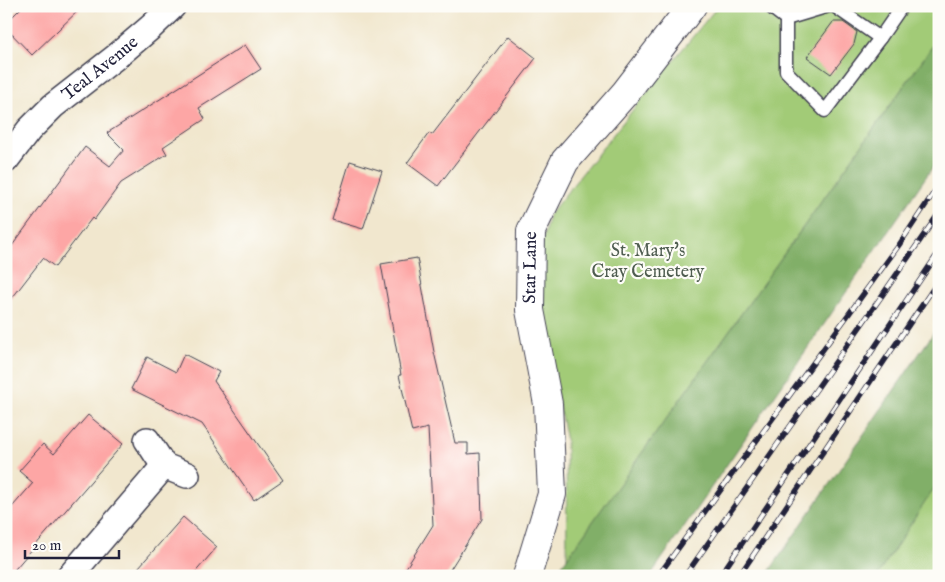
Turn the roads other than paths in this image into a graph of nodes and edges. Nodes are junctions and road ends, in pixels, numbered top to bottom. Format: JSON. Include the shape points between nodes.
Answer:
{"nodes":[{"id":1,"x":173,"y":6,"type":"edge"},
{"id":2,"x":692,"y":6,"type":"edge"},
{"id":3,"x":770,"y":6,"type":"edge"},
{"id":4,"x":829,"y":6,"type":"edge"},
{"id":5,"x":834,"y":6,"type":"edge"},
{"id":6,"x":902,"y":6,"type":"edge"},
{"id":7,"x":786,"y":19,"type":"junction"},
{"id":8,"x":880,"y":38,"type":"junction"},
{"id":9,"x":6,"y":160,"type":"edge"},
{"id":10,"x":147,"y":440,"type":"dead end"},
{"id":11,"x":70,"y":576,"type":"edge"},
{"id":12,"x":527,"y":576,"type":"edge"}],
"edges":[{"from":1,"to":9,"type":"street","name":"Teal Avenue","via":[[117,56],[53,106]]},
{"from":2,"to":12,"type":"street","name":"Star Lane","via":[[625,92],[565,161],[531,231],[530,310],[548,404],[552,494]]},
{"from":3,"to":7,"type":"lane"},
{"from":4,"to":7,"type":"lane"},
{"from":5,"to":8,"type":"lane"},
{"from":6,"to":8,"type":"lane"},
{"from":7,"to":8,"type":"lane","via":[[786,71],[825,111]]},
{"from":10,"to":11,"type":"street","via":[[175,470]]}]}
